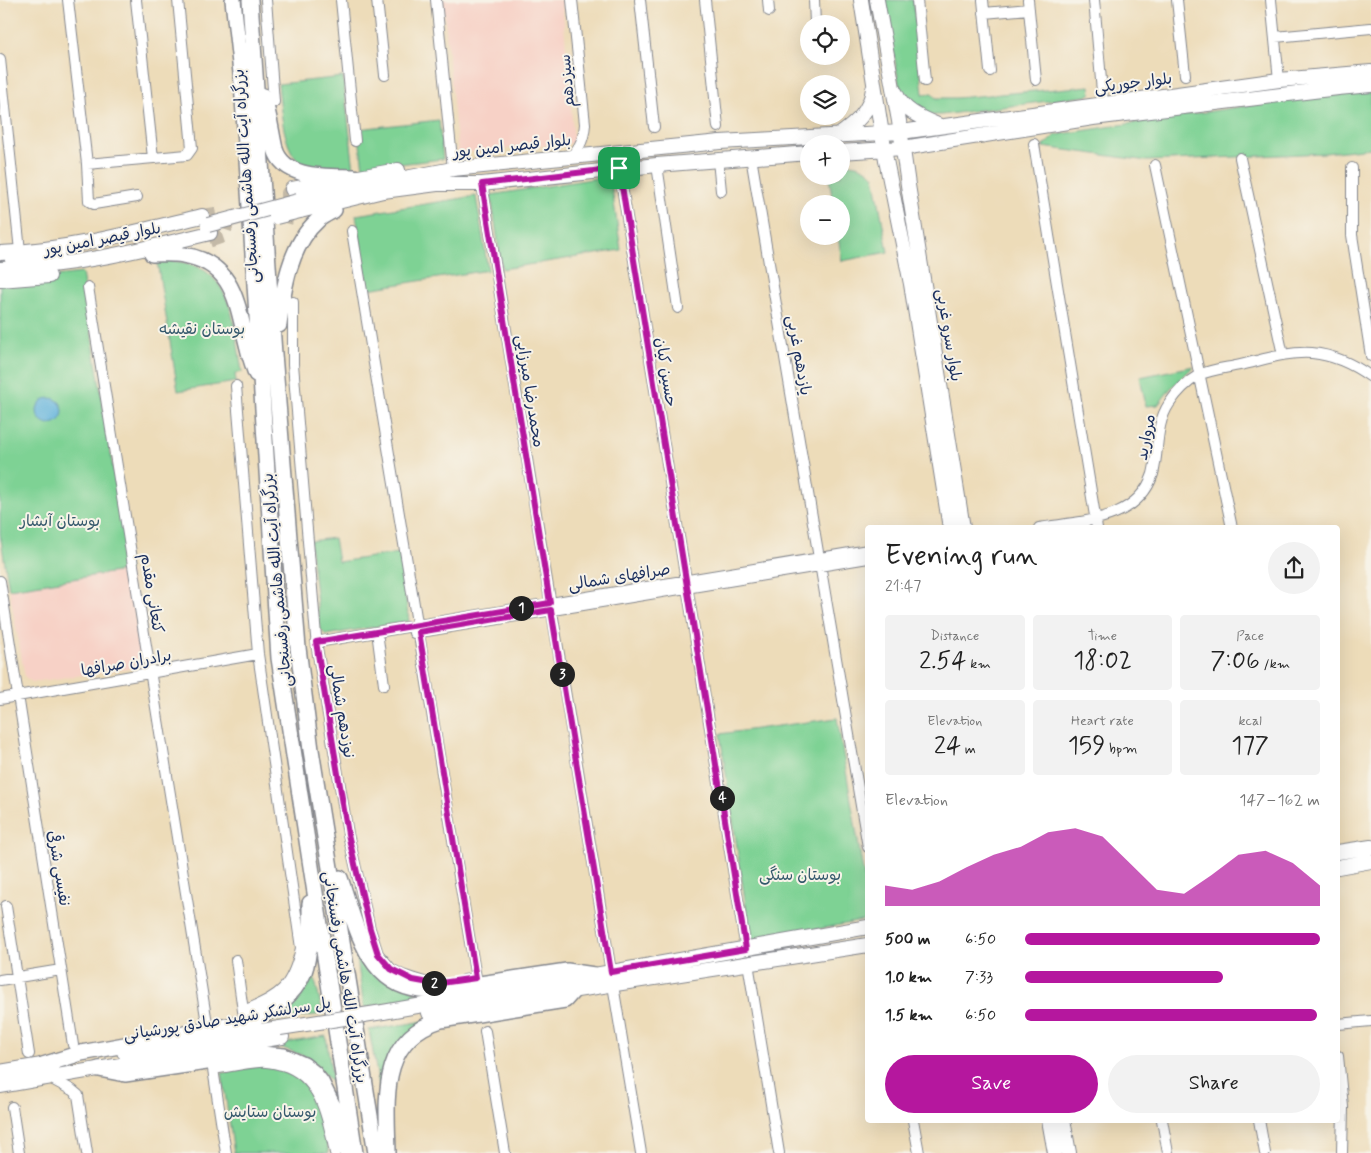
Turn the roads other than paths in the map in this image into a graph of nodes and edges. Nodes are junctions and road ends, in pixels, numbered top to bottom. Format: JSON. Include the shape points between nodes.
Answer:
{"nodes":[{"id":1,"x":68,"y":0,"type":"edge"},
{"id":2,"x":136,"y":0,"type":"edge"},
{"id":3,"x":178,"y":0,"type":"edge"},
{"id":4,"x":233,"y":0,"type":"edge"},
{"id":5,"x":250,"y":0,"type":"edge"},
{"id":6,"x":266,"y":0,"type":"edge"},
{"id":7,"x":341,"y":0,"type":"edge"},
{"id":8,"x":377,"y":0,"type":"edge"},
{"id":9,"x":436,"y":0,"type":"edge"},
{"id":10,"x":572,"y":0,"type":"edge"},
{"id":11,"x":640,"y":0,"type":"edge"},
{"id":12,"x":705,"y":0,"type":"edge"},
{"id":13,"x":768,"y":0,"type":"edge"},
{"id":14,"x":814,"y":0,"type":"edge"},
{"id":15,"x":861,"y":0,"type":"edge"},
{"id":16,"x":876,"y":0,"type":"edge"},
{"id":17,"x":917,"y":0,"type":"edge"},
{"id":18,"x":983,"y":0,"type":"edge"},
{"id":19,"x":1094,"y":0,"type":"edge"},
{"id":20,"x":1178,"y":0,"type":"edge"},
{"id":21,"x":1271,"y":0,"type":"edge"},
{"id":22,"x":1028,"y":4,"type":"edge"},
{"id":23,"x":769,"y":11,"type":"dead end"},
{"id":24,"x":984,"y":12,"type":"junction"},
{"id":25,"x":815,"y":15,"type":"edge"},
{"id":26,"x":1371,"y":28,"type":"edge"},
{"id":27,"x":1275,"y":37,"type":"junction"},
{"id":28,"x":886,"y":45,"type":"junction"},
{"id":29,"x":868,"y":48,"type":"junction"},
{"id":30,"x":0,"y":60,"type":"edge"},
{"id":31,"x":990,"y":71,"type":"dead end"},
{"id":32,"x":1371,"y":72,"type":"edge"},
{"id":33,"x":1343,"y":73,"type":"junction"},
{"id":34,"x":255,"y":75,"type":"junction"},
{"id":35,"x":385,"y":75,"type":"dead end"},
{"id":36,"x":1185,"y":75,"type":"dead end"},
{"id":37,"x":1036,"y":80,"type":"dead end"},
{"id":38,"x":1279,"y":80,"type":"junction"},
{"id":39,"x":925,"y":81,"type":"dead end"},
{"id":40,"x":874,"y":84,"type":"junction"},
{"id":41,"x":892,"y":84,"type":"junction"},
{"id":42,"x":1371,"y":85,"type":"edge"},
{"id":43,"x":1338,"y":88,"type":"junction"},
{"id":44,"x":2,"y":92,"type":"edge"},
{"id":45,"x":274,"y":102,"type":"dead end"},
{"id":46,"x":1103,"y":104,"type":"junction"},
{"id":47,"x":940,"y":126,"type":"junction"},
{"id":48,"x":654,"y":127,"type":"dead end"},
{"id":49,"x":718,"y":127,"type":"dead end"},
{"id":50,"x":901,"y":132,"type":"junction"},
{"id":51,"x":882,"y":133,"type":"junction"},
{"id":52,"x":838,"y":135,"type":"edge"},
{"id":53,"x":850,"y":135,"type":"edge"},
{"id":54,"x":792,"y":138,"type":"junction"},
{"id":55,"x":800,"y":138,"type":"edge"},
{"id":56,"x":355,"y":141,"type":"dead end"},
{"id":57,"x":941,"y":142,"type":"junction"},
{"id":58,"x":1034,"y":144,"type":"dead end"},
{"id":59,"x":903,"y":148,"type":"junction"},
{"id":60,"x":884,"y":150,"type":"junction"},
{"id":61,"x":850,"y":151,"type":"edge"},
{"id":62,"x":850,"y":153,"type":"edge"},
{"id":63,"x":792,"y":154,"type":"junction"},
{"id":64,"x":800,"y":154,"type":"edge"},
{"id":65,"x":571,"y":156,"type":"junction"},
{"id":66,"x":751,"y":157,"type":"junction"},
{"id":67,"x":154,"y":158,"type":"junction"},
{"id":68,"x":1240,"y":158,"type":"dead end"},
{"id":69,"x":718,"y":160,"type":"junction"},
{"id":70,"x":87,"y":164,"type":"junction"},
{"id":71,"x":657,"y":165,"type":"junction"},
{"id":72,"x":1155,"y":165,"type":"dead end"},
{"id":73,"x":619,"y":168,"type":"junction"},
{"id":74,"x":1352,"y":168,"type":"dead end"},
{"id":75,"x":453,"y":169,"type":"junction"},
{"id":76,"x":354,"y":177,"type":"junction"},
{"id":77,"x":458,"y":184,"type":"junction"},
{"id":78,"x":482,"y":184,"type":"junction"},
{"id":79,"x":908,"y":185,"type":"junction"},
{"id":80,"x":892,"y":189,"type":"junction"},
{"id":81,"x":721,"y":191,"type":"dead end"},
{"id":82,"x":137,"y":197,"type":"dead end"},
{"id":83,"x":297,"y":205,"type":"junction"},
{"id":84,"x":334,"y":210,"type":"junction"},
{"id":85,"x":207,"y":229,"type":"junction"},
{"id":86,"x":908,"y":229,"type":"junction"},
{"id":87,"x":352,"y":230,"type":"dead end"},
{"id":88,"x":20,"y":251,"type":"junction"},
{"id":89,"x":0,"y":253,"type":"edge"},
{"id":90,"x":152,"y":254,"type":"junction"},
{"id":91,"x":0,"y":260,"type":"edge"},
{"id":92,"x":0,"y":269,"type":"edge"},
{"id":93,"x":0,"y":280,"type":"edge"},
{"id":94,"x":88,"y":287,"type":"dead end"},
{"id":95,"x":292,"y":302,"type":"dead end"},
{"id":96,"x":678,"y":308,"type":"dead end"},
{"id":97,"x":274,"y":354,"type":"junction"},
{"id":98,"x":1283,"y":356,"type":"junction"},
{"id":99,"x":1371,"y":356,"type":"edge"},
{"id":100,"x":1200,"y":375,"type":"junction"},
{"id":101,"x":1371,"y":377,"type":"edge"},
{"id":102,"x":236,"y":386,"type":"dead end"},
{"id":103,"x":263,"y":392,"type":"junction"},
{"id":104,"x":1097,"y":523,"type":"edge"},
{"id":105,"x":947,"y":524,"type":"edge"},
{"id":106,"x":962,"y":525,"type":"edge"},
{"id":107,"x":1074,"y":525,"type":"edge"},
{"id":108,"x":1231,"y":525,"type":"edge"},
{"id":109,"x":865,"y":551,"type":"edge"},
{"id":110,"x":865,"y":558,"type":"edge"},
{"id":111,"x":819,"y":562,"type":"junction"},
{"id":112,"x":0,"y":581,"type":"edge"},
{"id":113,"x":687,"y":584,"type":"junction"},
{"id":114,"x":551,"y":606,"type":"junction"},
{"id":115,"x":418,"y":628,"type":"junction"},
{"id":116,"x":378,"y":638,"type":"junction"},
{"id":117,"x":317,"y":645,"type":"junction"},
{"id":118,"x":258,"y":654,"type":"junction"},
{"id":119,"x":151,"y":673,"type":"junction"},
{"id":120,"x":384,"y":685,"type":"dead end"},
{"id":121,"x":18,"y":696,"type":"junction"},
{"id":122,"x":0,"y":699,"type":"edge"},
{"id":123,"x":865,"y":830,"type":"edge"},
{"id":124,"x":327,"y":841,"type":"junction"},
{"id":125,"x":1371,"y":847,"type":"edge"},
{"id":126,"x":1340,"y":852,"type":"edge"},
{"id":127,"x":1371,"y":861,"type":"edge"},
{"id":128,"x":311,"y":864,"type":"junction"},
{"id":129,"x":1340,"y":867,"type":"edge"},
{"id":130,"x":6,"y":906,"type":"dead end"},
{"id":131,"x":865,"y":929,"type":"edge"},
{"id":132,"x":865,"y":945,"type":"edge"},
{"id":133,"x":746,"y":949,"type":"junction"},
{"id":134,"x":236,"y":960,"type":"dead end"},
{"id":135,"x":748,"y":963,"type":"junction"},
{"id":136,"x":61,"y":970,"type":"junction"},
{"id":137,"x":594,"y":976,"type":"junction"},
{"id":138,"x":17,"y":977,"type":"junction"},
{"id":139,"x":612,"y":979,"type":"junction"},
{"id":140,"x":0,"y":980,"type":"edge"},
{"id":141,"x":573,"y":991,"type":"junction"},
{"id":142,"x":384,"y":1016,"type":"junction"},
{"id":143,"x":1371,"y":1021,"type":"edge"},
{"id":144,"x":208,"y":1023,"type":"dead end"},
{"id":145,"x":1340,"y":1024,"type":"edge"},
{"id":146,"x":485,"y":1031,"type":"dead end"},
{"id":147,"x":281,"y":1032,"type":"junction"},
{"id":148,"x":73,"y":1045,"type":"dead end"},
{"id":149,"x":29,"y":1054,"type":"dead end"},
{"id":150,"x":99,"y":1069,"type":"junction"},
{"id":151,"x":46,"y":1071,"type":"junction"},
{"id":152,"x":0,"y":1072,"type":"edge"},
{"id":153,"x":1340,"y":1077,"type":"edge"},
{"id":154,"x":0,"y":1086,"type":"edge"},
{"id":155,"x":12,"y":1107,"type":"dead end"},
{"id":156,"x":914,"y":1123,"type":"edge"},
{"id":157,"x":1050,"y":1123,"type":"edge"},
{"id":158,"x":1064,"y":1123,"type":"edge"},
{"id":159,"x":1163,"y":1123,"type":"edge"},
{"id":160,"x":1260,"y":1123,"type":"edge"},
{"id":161,"x":19,"y":1153,"type":"edge"},
{"id":162,"x":88,"y":1153,"type":"edge"},
{"id":163,"x":226,"y":1153,"type":"edge"},
{"id":164,"x":335,"y":1153,"type":"edge"},
{"id":165,"x":347,"y":1153,"type":"edge"},
{"id":166,"x":356,"y":1153,"type":"edge"},
{"id":167,"x":376,"y":1153,"type":"edge"},
{"id":168,"x":388,"y":1153,"type":"edge"},
{"id":169,"x":504,"y":1153,"type":"edge"},
{"id":170,"x":641,"y":1153,"type":"edge"},
{"id":171,"x":779,"y":1153,"type":"edge"},
{"id":172,"x":919,"y":1153,"type":"edge"},
{"id":173,"x":1055,"y":1153,"type":"edge"},
{"id":174,"x":1069,"y":1153,"type":"edge"},
{"id":175,"x":1168,"y":1153,"type":"edge"},
{"id":176,"x":1265,"y":1153,"type":"edge"},
{"id":177,"x":1342,"y":1153,"type":"edge"}],
"edges":[{"from":1,"to":70,"type":"street"},
{"from":2,"to":67,"type":"street"},
{"from":3,"to":67,"type":"street","via":[[192,148],[188,155]]},
{"from":4,"to":103,"type":"highway","name":"بزرگراه آیت الله هاشمی رفسنجانی","via":[[242,82]]},
{"from":5,"to":34,"type":"highway","name":"بزرگراه آیت الله هاشمی رفسنجانی"},
{"from":6,"to":45,"type":"street"},
{"from":7,"to":56,"type":"street"},
{"from":8,"to":35,"type":"street"},
{"from":9,"to":75,"type":"street"},
{"from":10,"to":65,"type":"street","name":"سیزدهم","via":[[585,124],[581,144]]},
{"from":11,"to":48,"type":"street"},
{"from":12,"to":49,"type":"street"},
{"from":13,"to":23,"type":"street"},
{"from":14,"to":25,"type":"street"},
{"from":15,"to":29,"type":"main road"},
{"from":16,"to":28,"type":"main road"},
{"from":17,"to":39,"type":"street"},
{"from":18,"to":24,"type":"street"},
{"from":19,"to":46,"type":"street"},
{"from":20,"to":36,"type":"street"},
{"from":21,"to":27,"type":"street"},
{"from":22,"to":24,"type":"street"},
{"from":22,"to":37,"type":"street"},
{"from":24,"to":31,"type":"street"},
{"from":26,"to":27,"type":"street"},
{"from":27,"to":38,"type":"street"},
{"from":28,"to":29,"type":"main road","via":[[884,55],[877,60]]},
{"from":28,"to":41,"type":"main road"},
{"from":29,"to":40,"type":"main road"},
{"from":30,"to":44,"type":"street"},
{"from":32,"to":33,"type":"main road","name":"بلوار جوریکی"},
{"from":33,"to":38,"type":"main road","name":"بلوار جوریکی"},
{"from":33,"to":43,"type":"main road"},
{"from":34,"to":76,"type":"highway","via":[[266,105],[276,151],[285,162],[293,169],[310,174]]},
{"from":34,"to":97,"type":"highway","name":"بزرگراه آیت الله هاشمی رفسنجانی"},
{"from":38,"to":46,"type":"main road","name":"بلوار جوریکی"},
{"from":40,"to":51,"type":"main road"},
{"from":40,"to":52,"type":"main road","via":[[863,115]]},
{"from":41,"to":47,"type":"main road","via":[[905,106]]},
{"from":41,"to":50,"type":"main road"},
{"from":42,"to":43,"type":"main road","name":"بلوار جوریکی"},
{"from":43,"to":57,"type":"main road","name":"بلوار جوریکی","via":[[1093,118]]},
{"from":44,"to":88,"type":"street"},
{"from":46,"to":47,"type":"main road","name":"بلوار جوریکی"},
{"from":47,"to":50,"type":"main road","name":"بلوار جوریکی"},
{"from":50,"to":51,"type":"main road","name":"بلوار جوریکی"},
{"from":50,"to":59,"type":"main road","name":"بلوار سرو غربی"},
{"from":51,"to":53,"type":"main road","name":"بلوار قیصر امین پور"},
{"from":51,"to":60,"type":"main road","name":"بلوار سرو غربی"},
{"from":54,"to":55,"type":"main road","name":"بلوار قیصر امین پور"},
{"from":54,"to":63,"type":"main road","via":[[806,144],[805,149]]},
{"from":54,"to":65,"type":"main road","name":"بلوار قیصر امین پور"},
{"from":57,"to":59,"type":"main road","name":"بلوار جوریکی"},
{"from":57,"to":79,"type":"main road","via":[[916,155],[909,170]]},
{"from":58,"to":104,"type":"street"},
{"from":59,"to":60,"type":"main road","name":"بلوار جوریکی"},
{"from":59,"to":79,"type":"main road","name":"بلوار سرو غربی"},
{"from":60,"to":61,"type":"main road"},
{"from":60,"to":80,"type":"main road","name":"بلوار سرو غربی"},
{"from":62,"to":80,"type":"main road","via":[[874,161],[884,171]]},
{"from":63,"to":64,"type":"main road","name":"بلوار قیصر امین پور"},
{"from":63,"to":66,"type":"main road","name":"بلوار قیصر امین پور"},
{"from":65,"to":75,"type":"main road","name":"بلوار قیصر امین پور"},
{"from":66,"to":69,"type":"main road","name":"بلوار قیصر امین پور"},
{"from":66,"to":111,"type":"street","name":"یازدهم غربی"},
{"from":67,"to":70,"type":"street"},
{"from":68,"to":98,"type":"street"},
{"from":69,"to":71,"type":"main road","name":"بلوار قیصر امین پور"},
{"from":69,"to":81,"type":"street"},
{"from":70,"to":82,"type":"street","via":[[91,203]]},
{"from":71,"to":73,"type":"main road","name":"بلوار قیصر امین پور"},
{"from":71,"to":96,"type":"street"},
{"from":72,"to":100,"type":"street"},
{"from":73,"to":78,"type":"main road","name":"بلوار قیصر امین پور"},
{"from":73,"to":113,"type":"street","name":"حسین کیان"},
{"from":74,"to":99,"type":"street","via":[[1352,235]]},
{"from":75,"to":76,"type":"main road","via":[[405,168]]},
{"from":75,"to":83,"type":"main road","name":"بلوار قیصر امین پور","via":[[342,190]]},
{"from":76,"to":83,"type":"main road"},
{"from":77,"to":78,"type":"main road","name":"بلوار قیصر امین پور"},
{"from":77,"to":83,"type":"main road","name":"بلوار قیصر امین پور","via":[[383,191]]},
{"from":77,"to":84,"type":"main road"},
{"from":78,"to":114,"type":"street","name":"محمدرضا میرزایی"},
{"from":79,"to":86,"type":"main road","name":"بلوار سرو غربی"},
{"from":80,"to":86,"type":"main road","name":"بلوار سرو غربی"},
{"from":83,"to":84,"type":"main road"},
{"from":83,"to":85,"type":"main road","bridge":true},
{"from":84,"to":97,"type":"highway","via":[[313,225],[297,250],[284,288]]},
{"from":85,"to":88,"type":"main road"},
{"from":85,"to":90,"type":"main road"},
{"from":85,"to":91,"type":"main road","name":"بلوار قیصر امین پور","via":[[100,250]]},
{"from":85,"to":92,"type":"main road","name":"بلوار قیصر امین پور","via":[[155,247],[36,268]]},
{"from":86,"to":105,"type":"main road","name":"بلوار سرو غربی","via":[[911,284]]},
{"from":86,"to":106,"type":"main road","name":"بلوار سرو غربی"},
{"from":87,"to":115,"type":"street"},
{"from":88,"to":89,"type":"main road"},
{"from":90,"to":93,"type":"main road","via":[[63,274]]},
{"from":90,"to":103,"type":"highway","via":[[186,255],[205,262],[227,281],[238,303],[248,350]]},
{"from":94,"to":119,"type":"street","name":"کنعانی مقدم"},
{"from":95,"to":117,"type":"street","name":"نوزدهم شمالی","via":[[293,364]]},
{"from":97,"to":124,"type":"highway","name":"بزرگراه آیت الله هاشمی رفسنجانی","via":[[298,648]]},
{"from":98,"to":100,"type":"street","name":"مروارید"},
{"from":98,"to":101,"type":"street","name":"مروارید","via":[[1312,353],[1331,357],[1358,367]]},
{"from":100,"to":104,"type":"street","name":"مروارید","via":[[1179,392],[1164,412],[1155,466],[1146,490],[1130,506]]},
{"from":100,"to":108,"type":"street"},
{"from":102,"to":118,"type":"street"},
{"from":103,"to":128,"type":"highway","name":"بزرگراه آیت الله هاشمی رفسنجانی","via":[[279,658]]},
{"from":104,"to":107,"type":"street","name":"مروارید"},
{"from":109,"to":111,"type":"street","name":"صرافهای شمالی"},
{"from":110,"to":111,"type":"street","name":"صرافهای شمالی"},
{"from":111,"to":113,"type":"street","name":"صرافهای شمالی"},
{"from":111,"to":123,"type":"street","name":"یازدهم غربی"},
{"from":112,"to":121,"type":"street","name":"نفیسی شرقی"},
{"from":113,"to":114,"type":"street","name":"صرافهای شمالی"},
{"from":113,"to":133,"type":"street","name":"حسین کیان"},
{"from":114,"to":115,"type":"street","name":"صرافهای شمالی"},
{"from":114,"to":139,"type":"street","name":"محمدرضا میرزایی"},
{"from":115,"to":116,"type":"street","name":"صرافهای شمالی"},
{"from":115,"to":117,"type":"street","name":"صرافهای شمالی"},
{"from":115,"to":117,"type":"street","name":"نوزدهم شمالی","via":[[476,978],[441,983],[413,980],[391,969],[378,954],[348,834]]},
{"from":116,"to":117,"type":"street","name":"صرافهای شمالی"},
{"from":116,"to":120,"type":"street"},
{"from":118,"to":119,"type":"street","name":"برادران صرافها"},
{"from":118,"to":134,"type":"street","via":[[301,948],[293,972],[278,995],[243,1011]]},
{"from":119,"to":121,"type":"street","name":"برادران صرافها"},
{"from":119,"to":144,"type":"street","name":"کنعانی مقدم"},
{"from":121,"to":122,"type":"street","name":"برادران صرافها"},
{"from":121,"to":136,"type":"street","name":"نفیسی شرقی"},
{"from":124,"to":137,"type":"highway","via":[[365,950],[378,969],[399,984],[428,991],[567,971]]},
{"from":124,"to":167,"type":"highway","name":"بزرگراه آیت الله هاشمی رفسنجانی"},
{"from":125,"to":126,"type":"main road"},
{"from":127,"to":129,"type":"main road"},
{"from":128,"to":151,"type":"highway","via":[[304,972],[290,994],[273,1008],[244,1023],[82,1053]]},
{"from":128,"to":166,"type":"highway","name":"بزرگراه آیت الله هاشمی رفسنجانی"},
{"from":130,"to":138,"type":"street"},
{"from":131,"to":133,"type":"main road"},
{"from":132,"to":135,"type":"main road"},
{"from":133,"to":139,"type":"main road"},
{"from":135,"to":139,"type":"main road"},
{"from":135,"to":171,"type":"street"},
{"from":136,"to":138,"type":"street"},
{"from":136,"to":148,"type":"street","name":"نفیسی شرقی"},
{"from":137,"to":139,"type":"main road","name":"پل سرلشکر شهید صادق پورشیانی"},
{"from":137,"to":142,"type":"main road","name":"پل سرلشکر شهید صادق پورشیانی"},
{"from":138,"to":140,"type":"street"},
{"from":138,"to":149,"type":"street"},
{"from":139,"to":141,"type":"main road","name":"پل سرلشکر شهید صادق پورشیانی"},
{"from":139,"to":170,"type":"street","name":"محمدرضا میرزایی"},
{"from":141,"to":142,"type":"main road","name":"پل سرلشکر شهید صادق پورشیانی"},
{"from":141,"to":168,"type":"highway","via":[[565,1000],[441,1020],[415,1033],[396,1055],[390,1074],[386,1096]]},
{"from":142,"to":147,"type":"main road","name":"پل سرلشکر شهید صادق پورشیانی"},
{"from":143,"to":145,"type":"street"},
{"from":146,"to":169,"type":"street"},
{"from":147,"to":150,"type":"main road","name":"پل سرلشکر شهید صادق پورشیانی"},
{"from":147,"to":151,"type":"main road","name":"پل سرلشکر شهید صادق پورشیانی"},
{"from":150,"to":151,"type":"main road","name":"پل سرلشکر شهید صادق پورشیانی"},
{"from":150,"to":165,"type":"highway","via":[[125,1074],[261,1054],[284,1056],[314,1073],[321,1082],[334,1106]]},
{"from":151,"to":152,"type":"main road"},
{"from":151,"to":154,"type":"main road"},
{"from":151,"to":162,"type":"street","via":[[78,1095]]},
{"from":153,"to":177,"type":"street"},
{"from":155,"to":161,"type":"street"},
{"from":156,"to":172,"type":"street"},
{"from":157,"to":173,"type":"main road"},
{"from":158,"to":174,"type":"main road"},
{"from":159,"to":175,"type":"street"},
{"from":160,"to":176,"type":"street"},
{"from":163,"to":164,"type":"street","via":[[213,1069],[260,1062],[286,1066],[300,1073],[317,1092],[324,1106]]}]}
